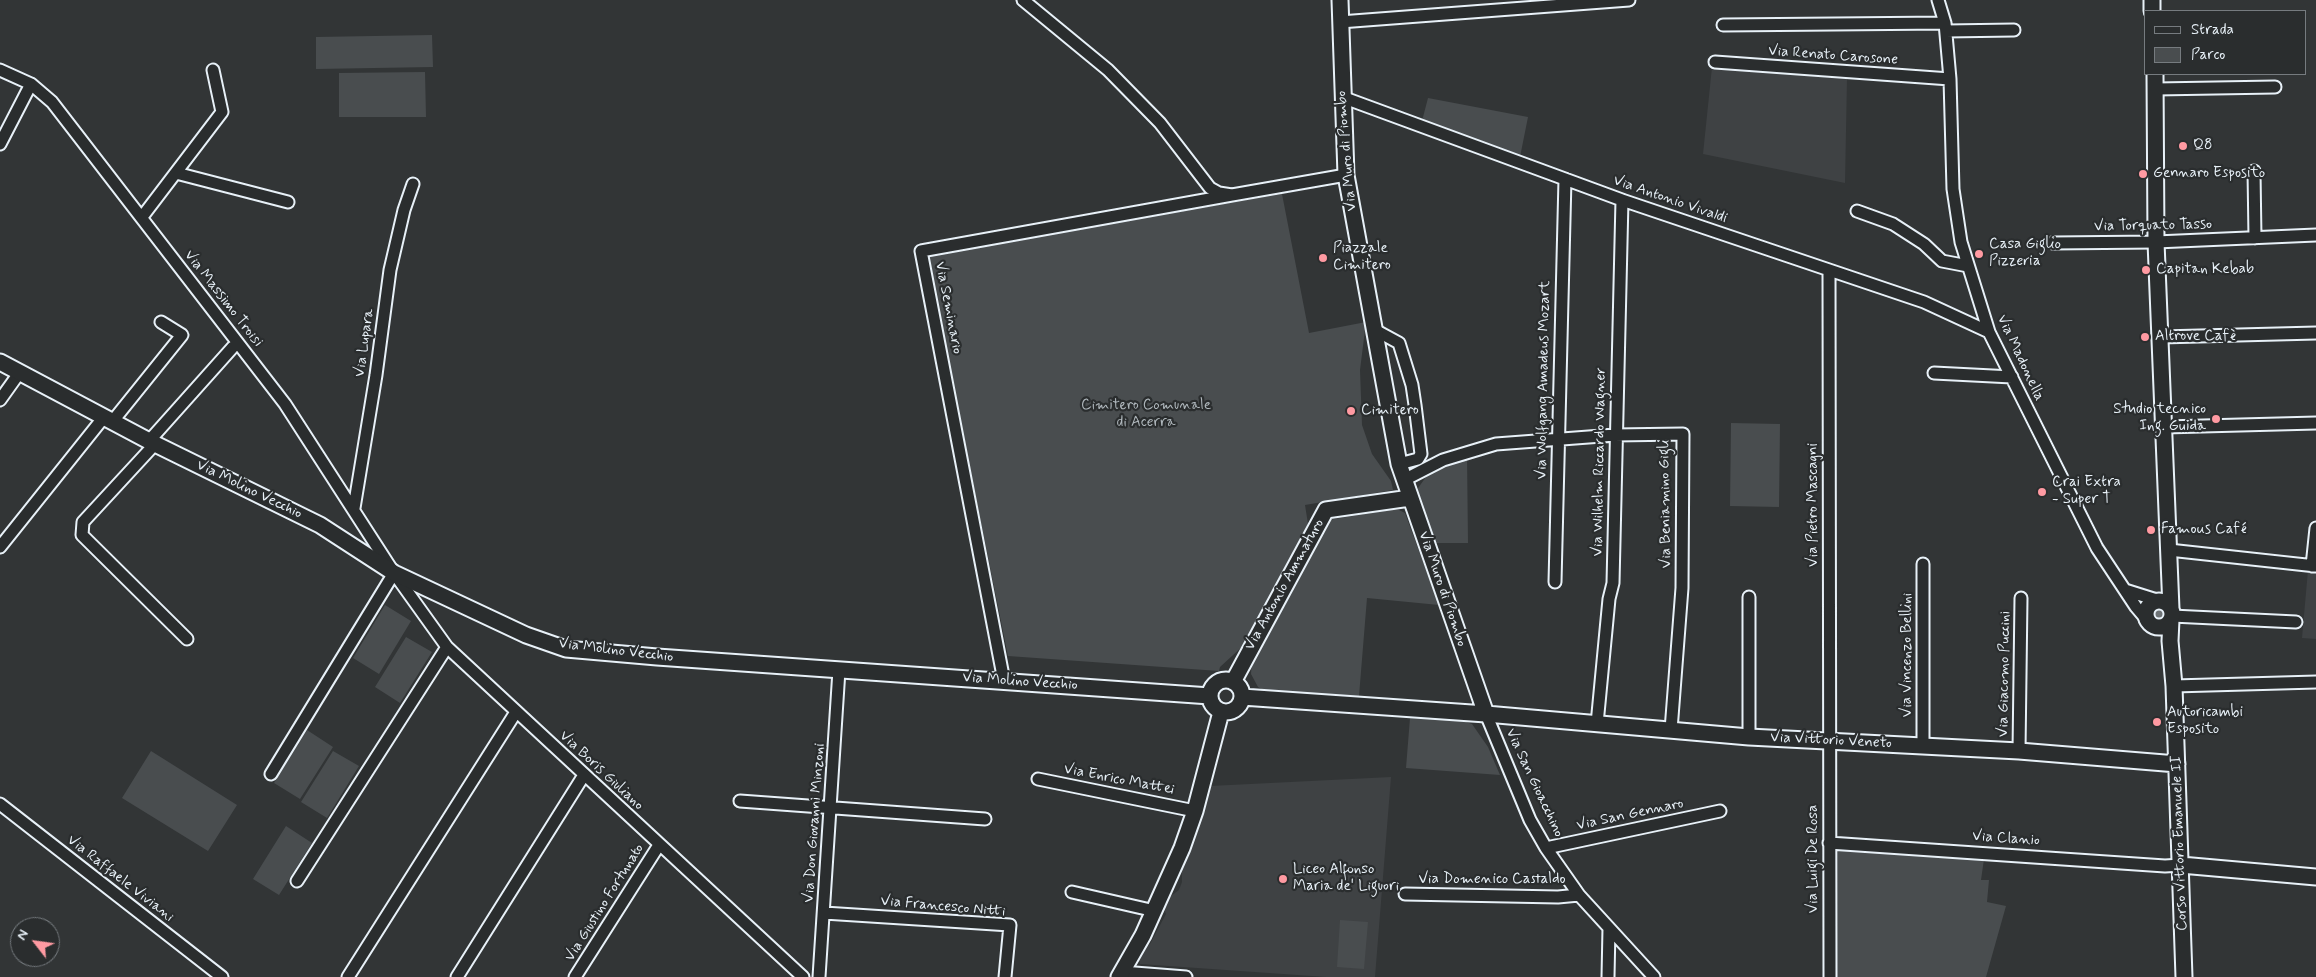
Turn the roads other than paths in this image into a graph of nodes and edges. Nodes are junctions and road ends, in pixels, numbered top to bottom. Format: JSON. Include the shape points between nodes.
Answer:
{"nodes":[{"id":1,"x":1023,"y":0,"type":"edge"},
{"id":2,"x":1340,"y":0,"type":"edge"},
{"id":3,"x":1629,"y":0,"type":"edge"},
{"id":4,"x":1938,"y":0,"type":"edge"},
{"id":5,"x":1340,"y":22,"type":"junction"},
{"id":6,"x":1723,"y":25,"type":"dead end"},
{"id":7,"x":1945,"y":28,"type":"junction"},
{"id":8,"x":2014,"y":30,"type":"dead end"},
{"id":9,"x":1715,"y":62,"type":"dead end"},
{"id":10,"x":0,"y":70,"type":"edge"},
{"id":11,"x":213,"y":70,"type":"dead end"},
{"id":12,"x":2155,"y":75,"type":"edge"},
{"id":13,"x":1950,"y":79,"type":"junction"},
{"id":14,"x":31,"y":84,"type":"junction"},
{"id":15,"x":2275,"y":87,"type":"dead end"},
{"id":16,"x":2156,"y":89,"type":"junction"},
{"id":17,"x":1342,"y":97,"type":"junction"},
{"id":18,"x":0,"y":144,"type":"edge"},
{"id":19,"x":2254,"y":170,"type":"dead end"},
{"id":20,"x":176,"y":174,"type":"junction"},
{"id":21,"x":1346,"y":175,"type":"junction"},
{"id":22,"x":1565,"y":179,"type":"junction"},
{"id":23,"x":413,"y":184,"type":"dead end"},
{"id":24,"x":1232,"y":195,"type":"junction"},
{"id":25,"x":1622,"y":200,"type":"junction"},
{"id":26,"x":288,"y":202,"type":"dead end"},
{"id":27,"x":1857,"y":211,"type":"dead end"},
{"id":28,"x":142,"y":217,"type":"junction"},
{"id":29,"x":2316,"y":235,"type":"edge"},
{"id":30,"x":2255,"y":238,"type":"junction"},
{"id":31,"x":2156,"y":242,"type":"junction"},
{"id":32,"x":2052,"y":243,"type":"dead end"},
{"id":33,"x":1968,"y":266,"type":"junction"},
{"id":34,"x":1829,"y":270,"type":"junction"},
{"id":35,"x":162,"y":322,"type":"dead end"},
{"id":36,"x":1375,"y":330,"type":"junction"},
{"id":37,"x":1989,"y":332,"type":"junction"},
{"id":38,"x":2316,"y":333,"type":"edge"},
{"id":39,"x":2161,"y":337,"type":"junction"},
{"id":40,"x":233,"y":347,"type":"dead end"},
{"id":41,"x":0,"y":362,"type":"edge"},
{"id":42,"x":20,"y":372,"type":"junction"},
{"id":43,"x":1934,"y":373,"type":"dead end"},
{"id":44,"x":2012,"y":376,"type":"junction"},
{"id":45,"x":0,"y":400,"type":"edge"},
{"id":46,"x":108,"y":420,"type":"junction"},
{"id":47,"x":2316,"y":422,"type":"edge"},
{"id":48,"x":2165,"y":427,"type":"junction"},
{"id":49,"x":1615,"y":435,"type":"junction"},
{"id":50,"x":1557,"y":439,"type":"junction"},
{"id":51,"x":152,"y":443,"type":"junction"},
{"id":52,"x":1399,"y":464,"type":"junction"},
{"id":53,"x":1404,"y":480,"type":"junction"},
{"id":54,"x":1410,"y":498,"type":"junction"},
{"id":55,"x":354,"y":508,"type":"junction"},
{"id":56,"x":2316,"y":528,"type":"edge"},
{"id":57,"x":0,"y":547,"type":"edge"},
{"id":58,"x":2169,"y":550,"type":"junction"},
{"id":59,"x":1923,"y":564,"type":"dead end"},
{"id":60,"x":2314,"y":566,"type":"edge"},
{"id":61,"x":394,"y":573,"type":"junction"},
{"id":62,"x":1555,"y":582,"type":"dead end"},
{"id":63,"x":2125,"y":590,"type":"junction"},
{"id":64,"x":1749,"y":597,"type":"dead end"},
{"id":65,"x":2021,"y":598,"type":"dead end"},
{"id":66,"x":2159,"y":612,"type":"junction"},
{"id":67,"x":2296,"y":622,"type":"dead end"},
{"id":68,"x":188,"y":639,"type":"dead end"},
{"id":69,"x":447,"y":647,"type":"junction"},
{"id":70,"x":2171,"y":657,"type":"junction"},
{"id":71,"x":839,"y":670,"type":"junction"},
{"id":72,"x":1004,"y":681,"type":"junction"},
{"id":73,"x":1233,"y":682,"type":"junction"},
{"id":74,"x":2316,"y":682,"type":"edge"},
{"id":75,"x":2174,"y":686,"type":"junction"},
{"id":76,"x":1210,"y":696,"type":"junction"},
{"id":77,"x":1242,"y":697,"type":"junction"},
{"id":78,"x":516,"y":712,"type":"junction"},
{"id":79,"x":1221,"y":712,"type":"junction"},
{"id":80,"x":1486,"y":714,"type":"junction"},
{"id":81,"x":1597,"y":724,"type":"junction"},
{"id":82,"x":1671,"y":730,"type":"junction"},
{"id":83,"x":1749,"y":737,"type":"junction"},
{"id":84,"x":1829,"y":740,"type":"junction"},
{"id":85,"x":1923,"y":746,"type":"junction"},
{"id":86,"x":2019,"y":751,"type":"junction"},
{"id":87,"x":2177,"y":764,"type":"junction"},
{"id":88,"x":271,"y":774,"type":"dead end"},
{"id":89,"x":584,"y":775,"type":"junction"},
{"id":90,"x":1038,"y":779,"type":"dead end"},
{"id":91,"x":740,"y":801,"type":"dead end"},
{"id":92,"x":0,"y":804,"type":"edge"},
{"id":93,"x":830,"y":807,"type":"junction"},
{"id":94,"x":1195,"y":810,"type":"junction"},
{"id":95,"x":1720,"y":811,"type":"dead end"},
{"id":96,"x":985,"y":819,"type":"dead end"},
{"id":97,"x":1828,"y":843,"type":"junction"},
{"id":98,"x":659,"y":845,"type":"junction"},
{"id":99,"x":1546,"y":848,"type":"junction"},
{"id":100,"x":2181,"y":864,"type":"junction"},
{"id":101,"x":2316,"y":877,"type":"edge"},
{"id":102,"x":297,"y":881,"type":"dead end"},
{"id":103,"x":1072,"y":892,"type":"dead end"},
{"id":104,"x":1405,"y":894,"type":"dead end"},
{"id":105,"x":1579,"y":895,"type":"junction"},
{"id":106,"x":1155,"y":911,"type":"junction"},
{"id":107,"x":824,"y":913,"type":"junction"},
{"id":108,"x":1609,"y":928,"type":"junction"},
{"id":109,"x":1120,"y":974,"type":"edge"},
{"id":110,"x":222,"y":977,"type":"edge"},
{"id":111,"x":348,"y":977,"type":"edge"},
{"id":112,"x":457,"y":977,"type":"edge"},
{"id":113,"x":576,"y":977,"type":"edge"},
{"id":114,"x":803,"y":977,"type":"edge"},
{"id":115,"x":819,"y":977,"type":"edge"},
{"id":116,"x":1005,"y":977,"type":"edge"},
{"id":117,"x":1186,"y":977,"type":"edge"},
{"id":118,"x":1608,"y":977,"type":"edge"},
{"id":119,"x":1654,"y":977,"type":"edge"},
{"id":120,"x":1830,"y":977,"type":"edge"},
{"id":121,"x":2184,"y":977,"type":"edge"}],
"edges":[{"from":1,"to":24,"type":"street","via":[[1108,70],[1160,122],[1210,188]]},
{"from":2,"to":5,"type":"street","name":"Via Muro di Piombo"},
{"from":3,"to":5,"type":"street"},
{"from":4,"to":7,"type":"street","name":"Via Madonella"},
{"from":5,"to":17,"type":"street","name":"Via Muro di Piombo"},
{"from":6,"to":7,"type":"street"},
{"from":7,"to":8,"type":"street"},
{"from":7,"to":13,"type":"street","name":"Via Madonella"},
{"from":9,"to":13,"type":"street","name":"Via Renato Carosone"},
{"from":10,"to":14,"type":"street","name":"Via Massimo Troisi"},
{"from":11,"to":20,"type":"street","via":[[222,112]]},
{"from":12,"to":16,"type":"street"},
{"from":13,"to":33,"type":"street","name":"Via Madonella","via":[[1953,189]]},
{"from":14,"to":18,"type":"street"},
{"from":14,"to":28,"type":"street","name":"Via Massimo Troisi","via":[[52,102]]},
{"from":15,"to":16,"type":"street"},
{"from":16,"to":31,"type":"street"},
{"from":17,"to":21,"type":"street","name":"Via Muro di Piombo"},
{"from":17,"to":22,"type":"street","name":"Via Antonio Vivaldi"},
{"from":19,"to":30,"type":"street"},
{"from":20,"to":26,"type":"street"},
{"from":20,"to":28,"type":"street"},
{"from":21,"to":24,"type":"street"},
{"from":21,"to":36,"type":"street","name":"Via Muro di Piombo"},
{"from":22,"to":25,"type":"street","name":"Via Antonio Vivaldi"},
{"from":22,"to":50,"type":"street","name":"Via Wolfgang Amadeus Mozart"},
{"from":23,"to":55,"type":"street","name":"Via Lupara","via":[[390,270]]},
{"from":24,"to":72,"type":"street","name":"Via Seminario","via":[[921,251]]},
{"from":25,"to":34,"type":"street","name":"Via Antonio Vivaldi"},
{"from":25,"to":49,"type":"street","name":"Via Wilhelm Riccardo Wagner"},
{"from":27,"to":33,"type":"street","via":[[1892,224],[1924,244],[1942,261]]},
{"from":28,"to":55,"type":"street","name":"Via Massimo Troisi","via":[[285,404]]},
{"from":29,"to":30,"type":"street","name":"Via Torquato Tasso"},
{"from":30,"to":31,"type":"street","name":"Via Torquato Tasso"},
{"from":31,"to":32,"type":"street","name":"Via Torquato Tasso"},
{"from":31,"to":39,"type":"street"},
{"from":33,"to":37,"type":"street","name":"Via Madonella"},
{"from":34,"to":37,"type":"street","name":"Via Antonio Vivaldi","via":[[1924,302]]},
{"from":34,"to":84,"type":"street","name":"Via Pietro Mascagni"},
{"from":35,"to":46,"type":"street","via":[[182,335]]},
{"from":36,"to":52,"type":"street","name":"Via Muro di Piombo"},
{"from":36,"to":52,"type":"street","via":[[1399,343],[1416,405],[1421,454],[1418,459]]},
{"from":37,"to":44,"type":"street","name":"Via Madonella"},
{"from":38,"to":39,"type":"street"},
{"from":39,"to":48,"type":"street"},
{"from":40,"to":51,"type":"street"},
{"from":41,"to":42,"type":"street","name":"Via Molino Vecchio"},
{"from":42,"to":45,"type":"street"},
{"from":42,"to":46,"type":"street","name":"Via Molino Vecchio"},
{"from":43,"to":44,"type":"street"},
{"from":44,"to":63,"type":"street","name":"Via Madonella","via":[[2097,548]]},
{"from":46,"to":51,"type":"street","name":"Via Molino Vecchio"},
{"from":46,"to":57,"type":"street"},
{"from":47,"to":48,"type":"street"},
{"from":48,"to":58,"type":"street"},
{"from":49,"to":50,"type":"street","name":"Via Beniamino Gigli"},
{"from":49,"to":81,"type":"street","name":"Via Wilhelm Riccardo Wagner","via":[[1613,583]]},
{"from":49,"to":82,"type":"street","name":"Via Beniamino Gigli","via":[[1683,434],[1682,588]]},
{"from":50,"to":53,"type":"street","name":"Via Beniamino Gigli","via":[[1496,444],[1444,460]]},
{"from":50,"to":62,"type":"street","name":"Via Wolfgang Amadeus Mozart"},
{"from":51,"to":61,"type":"street","name":"Via Molino Vecchio","via":[[320,525]]},
{"from":51,"to":68,"type":"street","via":[[83,522],[82,535]]},
{"from":52,"to":53,"type":"street","name":"Via Muro di Piombo"},
{"from":53,"to":54,"type":"street","name":"Via Muro di Piombo"},
{"from":54,"to":73,"type":"street","name":"Via Antonio Ammaturo","via":[[1326,510]]},
{"from":54,"to":80,"type":"street","name":"Via Muro di Piombo"},
{"from":55,"to":61,"type":"street","name":"Via Massimo Troisi"},
{"from":56,"to":60,"type":"street"},
{"from":58,"to":60,"type":"street"},
{"from":58,"to":66,"type":"street","via":[[2169,566]]},
{"from":59,"to":85,"type":"street","name":"Via Vincenzo Bellini"},
{"from":61,"to":69,"type":"street","name":"Via Boris Giuliano"},
{"from":61,"to":71,"type":"street","name":"Via Molino Vecchio","via":[[526,635],[566,649]]},
{"from":61,"to":88,"type":"street"},
{"from":63,"to":66,"type":"street","name":"Via Madonella"},
{"from":63,"to":66,"type":"street"},
{"from":64,"to":83,"type":"street"},
{"from":65,"to":86,"type":"street","name":"Via Giacomo Puccini"},
{"from":66,"to":67,"type":"street"},
{"from":66,"to":70,"type":"street"},
{"from":66,"to":70,"type":"street","name":"Corso Vittorio Emanuele II"},
{"from":69,"to":78,"type":"street","name":"Via Boris Giuliano"},
{"from":69,"to":102,"type":"street"},
{"from":70,"to":75,"type":"street","name":"Corso Vittorio Emanuele II"},
{"from":71,"to":72,"type":"street","name":"Via Molino Vecchio"},
{"from":71,"to":93,"type":"street","name":"Via Don Giovanni Minzoni"},
{"from":72,"to":76,"type":"street","name":"Via Molino Vecchio"},
{"from":73,"to":76,"type":"street","via":[[1217,683]]},
{"from":73,"to":77,"type":"street"},
{"from":74,"to":75,"type":"street"},
{"from":75,"to":87,"type":"street","name":"Corso Vittorio Emanuele II"},
{"from":76,"to":79,"type":"street","via":[[1213,706]]},
{"from":77,"to":79,"type":"street","via":[[1236,709]]},
{"from":77,"to":80,"type":"street"},
{"from":78,"to":89,"type":"street","name":"Via Boris Giuliano"},
{"from":78,"to":111,"type":"street"},
{"from":79,"to":94,"type":"street"},
{"from":80,"to":81,"type":"street","name":"Via Vittorio Veneto"},
{"from":80,"to":99,"type":"street","name":"Via San Gioacchino","via":[[1530,820]]},
{"from":81,"to":82,"type":"street","name":"Via Vittorio Veneto"},
{"from":82,"to":83,"type":"street","name":"Via Vittorio Veneto"},
{"from":83,"to":84,"type":"street","name":"Via Vittorio Veneto"},
{"from":84,"to":85,"type":"street","name":"Via Vittorio Veneto"},
{"from":84,"to":97,"type":"street","name":"Via Luigi De Rosa"},
{"from":85,"to":86,"type":"street","name":"Via Vittorio Veneto"},
{"from":86,"to":87,"type":"street","name":"Via Vittorio Veneto"},
{"from":87,"to":100,"type":"street","name":"Corso Vittorio Emanuele II"},
{"from":89,"to":98,"type":"street","name":"Via Boris Giuliano"},
{"from":89,"to":112,"type":"street"},
{"from":90,"to":94,"type":"street","name":"Via Enrico Mattei"},
{"from":91,"to":93,"type":"street"},
{"from":92,"to":110,"type":"street","name":"Via Raffaele Viviani"},
{"from":93,"to":96,"type":"street"},
{"from":93,"to":107,"type":"street","name":"Via Don Giovanni Minzoni"},
{"from":94,"to":106,"type":"street"},
{"from":95,"to":99,"type":"street","name":"Via San Gennaro"},
{"from":97,"to":100,"type":"street","name":"Via Clanio","via":[[2165,866]]},
{"from":97,"to":120,"type":"street","name":"Via Luigi De Rosa"},
{"from":98,"to":113,"type":"street","name":"Via Giustino Fortunato"},
{"from":98,"to":114,"type":"street","name":"Via Boris Giuliano"},
{"from":99,"to":105,"type":"street","name":"Via San Gioacchino"},
{"from":100,"to":101,"type":"street"},
{"from":100,"to":121,"type":"street","name":"Corso Vittorio Emanuele II"},
{"from":103,"to":106,"type":"street"},
{"from":104,"to":105,"type":"street","name":"Via Domenico Castaldo"},
{"from":105,"to":108,"type":"street","name":"Via San Gioacchino"},
{"from":106,"to":109,"type":"street"},
{"from":107,"to":115,"type":"street","name":"Via Don Giovanni Minzoni"},
{"from":107,"to":116,"type":"street","name":"Via Francesco Nitti","via":[[1010,925]]},
{"from":108,"to":118,"type":"street"},
{"from":108,"to":119,"type":"street","name":"Via San Gioacchino"},
{"from":109,"to":117,"type":"street"}]}
